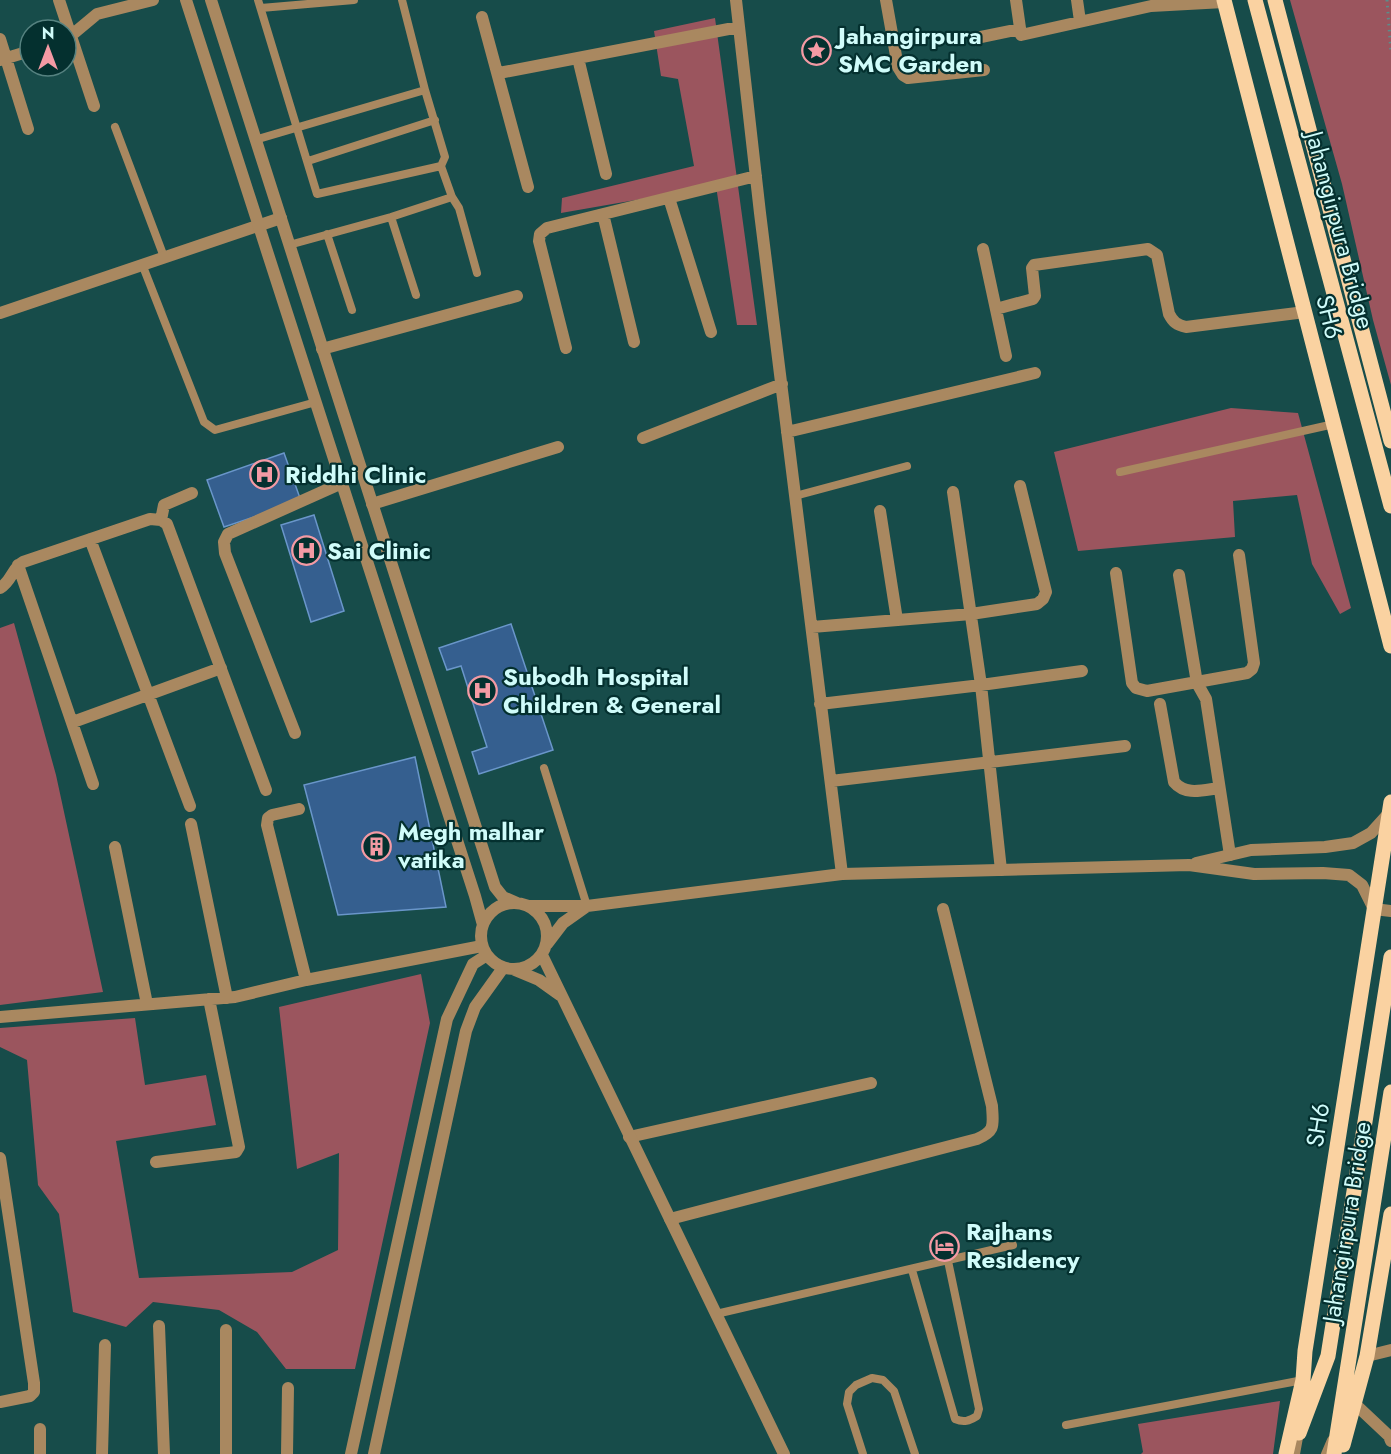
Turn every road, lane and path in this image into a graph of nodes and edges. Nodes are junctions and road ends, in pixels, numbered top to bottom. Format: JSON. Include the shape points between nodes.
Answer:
{"nodes":[{"id":1,"x":58,"y":0,"type":"edge"},
{"id":2,"x":153,"y":0,"type":"edge"},
{"id":3,"x":186,"y":0,"type":"edge"},
{"id":4,"x":211,"y":0,"type":"edge"},
{"id":5,"x":354,"y":0,"type":"edge"},
{"id":6,"x":402,"y":0,"type":"edge"},
{"id":7,"x":736,"y":0,"type":"edge"},
{"id":8,"x":886,"y":0,"type":"edge"},
{"id":9,"x":1016,"y":0,"type":"edge"},
{"id":10,"x":1077,"y":0,"type":"edge"},
{"id":11,"x":1255,"y":0,"type":"edge"},
{"id":12,"x":1275,"y":0,"type":"edge"},
{"id":13,"x":1387,"y":0,"type":"edge"},
{"id":14,"x":1224,"y":1,"type":"edge"},
{"id":15,"x":1150,"y":3,"type":"edge"},
{"id":16,"x":259,"y":4,"type":"edge"},
{"id":17,"x":482,"y":17,"type":"dead end"},
{"id":18,"x":63,"y":18,"type":"edge"},
{"id":19,"x":1080,"y":21,"type":"junction"},
{"id":20,"x":739,"y":27,"type":"junction"},
{"id":21,"x":1020,"y":29,"type":"junction"},
{"id":22,"x":78,"y":30,"type":"edge"},
{"id":23,"x":981,"y":37,"type":"dead end"},
{"id":24,"x":0,"y":39,"type":"edge"},
{"id":25,"x":1391,"y":53,"type":"edge"},
{"id":26,"x":18,"y":55,"type":"edge"},
{"id":27,"x":578,"y":58,"type":"junction"},
{"id":28,"x":3,"y":59,"type":"edge"},
{"id":29,"x":78,"y":62,"type":"edge"},
{"id":30,"x":984,"y":70,"type":"dead end"},
{"id":31,"x":499,"y":73,"type":"junction"},
{"id":32,"x":425,"y":90,"type":"junction"},
{"id":33,"x":94,"y":106,"type":"dead end"},
{"id":34,"x":435,"y":120,"type":"junction"},
{"id":35,"x":115,"y":128,"type":"dead end"},
{"id":36,"x":298,"y":128,"type":"junction"},
{"id":37,"x":28,"y":129,"type":"dead end"},
{"id":38,"x":255,"y":140,"type":"junction"},
{"id":39,"x":308,"y":161,"type":"junction"},
{"id":40,"x":441,"y":166,"type":"junction"},
{"id":41,"x":606,"y":174,"type":"dead end"},
{"id":42,"x":756,"y":176,"type":"junction"},
{"id":43,"x":528,"y":187,"type":"dead end"},
{"id":44,"x":452,"y":197,"type":"junction"},
{"id":45,"x":669,"y":198,"type":"junction"},
{"id":46,"x":603,"y":214,"type":"junction"},
{"id":47,"x":391,"y":217,"type":"junction"},
{"id":48,"x":281,"y":218,"type":"junction"},
{"id":49,"x":259,"y":225,"type":"junction"},
{"id":50,"x":327,"y":234,"type":"junction"},
{"id":51,"x":289,"y":245,"type":"junction"},
{"id":52,"x":982,"y":249,"type":"dead end"},
{"id":53,"x":164,"y":257,"type":"junction"},
{"id":54,"x":142,"y":264,"type":"junction"},
{"id":55,"x":477,"y":273,"type":"dead end"},
{"id":56,"x":416,"y":295,"type":"dead end"},
{"id":57,"x":517,"y":296,"type":"dead end"},
{"id":58,"x":996,"y":309,"type":"junction"},
{"id":59,"x":352,"y":310,"type":"dead end"},
{"id":60,"x":1305,"y":312,"type":"junction"},
{"id":61,"x":0,"y":313,"type":"edge"},
{"id":62,"x":711,"y":332,"type":"dead end"},
{"id":63,"x":634,"y":342,"type":"dead end"},
{"id":64,"x":566,"y":348,"type":"dead end"},
{"id":65,"x":322,"y":350,"type":"junction"},
{"id":66,"x":1006,"y":356,"type":"dead end"},
{"id":67,"x":1035,"y":373,"type":"dead end"},
{"id":68,"x":782,"y":384,"type":"junction"},
{"id":69,"x":316,"y":402,"type":"junction"},
{"id":70,"x":1334,"y":424,"type":"junction"},
{"id":71,"x":787,"y":432,"type":"junction"},
{"id":72,"x":643,"y":438,"type":"dead end"},
{"id":73,"x":1391,"y":441,"type":"edge"},
{"id":74,"x":558,"y":447,"type":"dead end"},
{"id":75,"x":908,"y":466,"type":"dead end"},
{"id":76,"x":1120,"y":472,"type":"dead end"},
{"id":77,"x":342,"y":483,"type":"junction"},
{"id":78,"x":1020,"y":486,"type":"dead end"},
{"id":79,"x":953,"y":492,"type":"dead end"},
{"id":80,"x":192,"y":493,"type":"dead end"},
{"id":81,"x":795,"y":496,"type":"junction"},
{"id":82,"x":372,"y":504,"type":"junction"},
{"id":83,"x":1391,"y":506,"type":"edge"},
{"id":84,"x":880,"y":511,"type":"dead end"},
{"id":85,"x":161,"y":520,"type":"junction"},
{"id":86,"x":90,"y":539,"type":"junction"},
{"id":87,"x":1239,"y":555,"type":"dead end"},
{"id":88,"x":18,"y":565,"type":"junction"},
{"id":89,"x":1116,"y":573,"type":"dead end"},
{"id":90,"x":1179,"y":575,"type":"dead end"},
{"id":91,"x":0,"y":588,"type":"edge"},
{"id":92,"x":971,"y":614,"type":"junction"},
{"id":93,"x":897,"y":620,"type":"junction"},
{"id":94,"x":812,"y":627,"type":"junction"},
{"id":95,"x":1391,"y":646,"type":"edge"},
{"id":96,"x":221,"y":668,"type":"junction"},
{"id":97,"x":1082,"y":670,"type":"dead end"},
{"id":98,"x":1197,"y":683,"type":"junction"},
{"id":99,"x":981,"y":685,"type":"junction"},
{"id":100,"x":149,"y":696,"type":"junction"},
{"id":101,"x":820,"y":704,"type":"junction"},
{"id":102,"x":1160,"y":704,"type":"dead end"},
{"id":103,"x":73,"y":722,"type":"junction"},
{"id":104,"x":296,"y":733,"type":"dead end"},
{"id":105,"x":1125,"y":746,"type":"dead end"},
{"id":106,"x":990,"y":762,"type":"junction"},
{"id":107,"x":544,"y":768,"type":"dead end"},
{"id":108,"x":831,"y":781,"type":"junction"},
{"id":109,"x":93,"y":784,"type":"dead end"},
{"id":110,"x":1219,"y":788,"type":"junction"},
{"id":111,"x":266,"y":790,"type":"dead end"},
{"id":112,"x":190,"y":806,"type":"dead end"},
{"id":113,"x":299,"y":808,"type":"dead end"},
{"id":114,"x":1390,"y":809,"type":"edge"},
{"id":115,"x":190,"y":824,"type":"dead end"},
{"id":116,"x":115,"y":847,"type":"dead end"},
{"id":117,"x":1230,"y":855,"type":"junction"},
{"id":118,"x":1189,"y":865,"type":"junction"},
{"id":119,"x":1001,"y":870,"type":"junction"},
{"id":120,"x":842,"y":874,"type":"junction"},
{"id":121,"x":522,"y":905,"type":"junction"},
{"id":122,"x":587,"y":906,"type":"junction"},
{"id":123,"x":943,"y":909,"type":"dead end"},
{"id":124,"x":1374,"y":909,"type":"junction"},
{"id":125,"x":1391,"y":911,"type":"edge"},
{"id":126,"x":483,"y":925,"type":"junction"},
{"id":127,"x":484,"y":950,"type":"junction"},
{"id":128,"x":544,"y":950,"type":"junction"},
{"id":129,"x":1391,"y":957,"type":"edge"},
{"id":130,"x":508,"y":969,"type":"junction"},
{"id":131,"x":306,"y":980,"type":"junction"},
{"id":132,"x":561,"y":996,"type":"junction"},
{"id":133,"x":227,"y":998,"type":"junction"},
{"id":134,"x":209,"y":999,"type":"junction"},
{"id":135,"x":147,"y":1004,"type":"junction"},
{"id":136,"x":0,"y":1017,"type":"edge"},
{"id":137,"x":871,"y":1083,"type":"dead end"},
{"id":138,"x":1391,"y":1092,"type":"edge"},
{"id":139,"x":629,"y":1137,"type":"junction"},
{"id":140,"x":0,"y":1158,"type":"edge"},
{"id":141,"x":156,"y":1162,"type":"dead end"},
{"id":142,"x":4,"y":1214,"type":"edge"},
{"id":143,"x":1391,"y":1214,"type":"edge"},
{"id":144,"x":669,"y":1219,"type":"junction"},
{"id":145,"x":1013,"y":1245,"type":"dead end"},
{"id":146,"x":948,"y":1262,"type":"junction"},
{"id":147,"x":912,"y":1270,"type":"junction"},
{"id":148,"x":716,"y":1314,"type":"junction"},
{"id":149,"x":159,"y":1326,"type":"dead end"},
{"id":150,"x":226,"y":1330,"type":"dead end"},
{"id":151,"x":105,"y":1344,"type":"dead end"},
{"id":152,"x":1391,"y":1350,"type":"edge"},
{"id":153,"x":1367,"y":1356,"type":"junction"},
{"id":154,"x":1303,"y":1380,"type":"junction"},
{"id":155,"x":288,"y":1388,"type":"dead end"},
{"id":156,"x":0,"y":1402,"type":"edge"},
{"id":157,"x":1355,"y":1404,"type":"junction"},
{"id":158,"x":1338,"y":1422,"type":"junction"},
{"id":159,"x":1066,"y":1425,"type":"dead end"},
{"id":160,"x":1302,"y":1425,"type":"junction"},
{"id":161,"x":40,"y":1429,"type":"dead end"},
{"id":162,"x":1391,"y":1441,"type":"edge"},
{"id":163,"x":40,"y":1454,"type":"edge"},
{"id":164,"x":102,"y":1454,"type":"edge"},
{"id":165,"x":164,"y":1454,"type":"edge"},
{"id":166,"x":226,"y":1454,"type":"edge"},
{"id":167,"x":287,"y":1454,"type":"edge"},
{"id":168,"x":351,"y":1454,"type":"edge"},
{"id":169,"x":374,"y":1454,"type":"edge"},
{"id":170,"x":784,"y":1454,"type":"edge"},
{"id":171,"x":863,"y":1454,"type":"edge"},
{"id":172,"x":915,"y":1454,"type":"edge"},
{"id":173,"x":1286,"y":1454,"type":"edge"},
{"id":174,"x":1291,"y":1454,"type":"edge"},
{"id":175,"x":1296,"y":1454,"type":"edge"},
{"id":176,"x":1325,"y":1454,"type":"edge"},
{"id":177,"x":1334,"y":1454,"type":"edge"},
{"id":178,"x":1340,"y":1454,"type":"edge"}],
"edges":[{"from":1,"to":18,"type":"street"},
{"from":2,"to":22,"type":"street","via":[[97,14]]},
{"from":3,"to":49,"type":"street"},
{"from":4,"to":38,"type":"street"},
{"from":5,"to":16,"type":"lane"},
{"from":6,"to":32,"type":"lane"},
{"from":7,"to":20,"type":"street"},
{"from":8,"to":30,"type":"street","via":[[898,67],[903,75],[908,78]]},
{"from":9,"to":21,"type":"street"},
{"from":10,"to":19,"type":"street"},
{"from":11,"to":83,"type":"main road","name":"Jahangirpura Bridge"},
{"from":12,"to":73,"type":"main road","name":"SH6"},
{"from":13,"to":25,"type":"path"},
{"from":14,"to":15,"type":"street"},
{"from":14,"to":60,"type":"main road","name":"SH6"},
{"from":15,"to":19,"type":"street"},
{"from":16,"to":36,"type":"lane"},
{"from":17,"to":31,"type":"street"},
{"from":19,"to":21,"type":"street","via":[[1021,35]]},
{"from":20,"to":27,"type":"street"},
{"from":20,"to":42,"type":"street"},
{"from":21,"to":23,"type":"street"},
{"from":24,"to":28,"type":"street"},
{"from":26,"to":28,"type":"street"},
{"from":27,"to":31,"type":"street"},
{"from":27,"to":41,"type":"street"},
{"from":28,"to":37,"type":"street"},
{"from":29,"to":33,"type":"street"},
{"from":31,"to":43,"type":"street"},
{"from":32,"to":34,"type":"lane"},
{"from":32,"to":36,"type":"lane"},
{"from":34,"to":39,"type":"lane"},
{"from":34,"to":40,"type":"lane","via":[[445,157]]},
{"from":35,"to":53,"type":"lane"},
{"from":36,"to":38,"type":"lane"},
{"from":36,"to":39,"type":"lane"},
{"from":38,"to":48,"type":"street"},
{"from":39,"to":40,"type":"lane","via":[[317,194]]},
{"from":40,"to":44,"type":"lane"},
{"from":42,"to":45,"type":"street"},
{"from":42,"to":68,"type":"street"},
{"from":44,"to":47,"type":"lane"},
{"from":44,"to":55,"type":"lane","via":[[459,208]]},
{"from":45,"to":46,"type":"street"},
{"from":45,"to":62,"type":"street"},
{"from":46,"to":63,"type":"street"},
{"from":46,"to":64,"type":"street","via":[[547,228],[540,234]]},
{"from":47,"to":50,"type":"lane"},
{"from":47,"to":56,"type":"lane"},
{"from":48,"to":49,"type":"street"},
{"from":48,"to":51,"type":"street"},
{"from":49,"to":53,"type":"street"},
{"from":49,"to":69,"type":"street"},
{"from":50,"to":51,"type":"lane"},
{"from":50,"to":59,"type":"lane"},
{"from":51,"to":65,"type":"street"},
{"from":52,"to":58,"type":"street"},
{"from":53,"to":54,"type":"street"},
{"from":54,"to":61,"type":"street"},
{"from":54,"to":69,"type":"lane","via":[[204,422],[215,430]]},
{"from":57,"to":65,"type":"street"},
{"from":58,"to":60,"type":"street","via":[[1035,297],[1034,265],[1148,249],[1157,255],[1169,314],[1180,326]]},
{"from":58,"to":66,"type":"street"},
{"from":60,"to":70,"type":"main road","name":"SH6"},
{"from":65,"to":82,"type":"street"},
{"from":67,"to":71,"type":"street"},
{"from":68,"to":71,"type":"street"},
{"from":68,"to":72,"type":"street"},
{"from":69,"to":77,"type":"street"},
{"from":70,"to":76,"type":"lane"},
{"from":70,"to":95,"type":"main road","name":"SH6"},
{"from":71,"to":81,"type":"street"},
{"from":74,"to":82,"type":"street"},
{"from":75,"to":81,"type":"lane"},
{"from":77,"to":104,"type":"street","via":[[228,534],[224,542]]},
{"from":77,"to":126,"type":"street"},
{"from":78,"to":92,"type":"street","via":[[1046,592],[1037,604]]},
{"from":79,"to":92,"type":"street"},
{"from":80,"to":85,"type":"street","via":[[164,505]]},
{"from":81,"to":94,"type":"street"},
{"from":82,"to":121,"type":"street","via":[[495,887],[503,897]]},
{"from":84,"to":93,"type":"street"},
{"from":85,"to":86,"type":"street","via":[[150,519]]},
{"from":85,"to":96,"type":"street","via":[[167,524]]},
{"from":86,"to":88,"type":"street"},
{"from":86,"to":100,"type":"street"},
{"from":87,"to":98,"type":"street","via":[[1254,663],[1247,674]]},
{"from":88,"to":91,"type":"street","via":[[8,583]]},
{"from":88,"to":103,"type":"street"},
{"from":89,"to":98,"type":"street","via":[[1132,683],[1147,690]]},
{"from":90,"to":98,"type":"street"},
{"from":92,"to":93,"type":"street"},
{"from":92,"to":99,"type":"street"},
{"from":93,"to":94,"type":"street"},
{"from":94,"to":101,"type":"street"},
{"from":96,"to":100,"type":"street"},
{"from":96,"to":111,"type":"street"},
{"from":97,"to":99,"type":"street"},
{"from":98,"to":110,"type":"street","via":[[1206,699]]},
{"from":99,"to":101,"type":"street"},
{"from":99,"to":106,"type":"street"},
{"from":100,"to":103,"type":"street"},
{"from":100,"to":112,"type":"street"},
{"from":101,"to":108,"type":"street"},
{"from":102,"to":110,"type":"street","via":[[1174,782],[1187,792]]},
{"from":103,"to":109,"type":"street"},
{"from":105,"to":106,"type":"street"},
{"from":106,"to":108,"type":"street"},
{"from":106,"to":119,"type":"street"},
{"from":107,"to":122,"type":"lane"},
{"from":108,"to":120,"type":"street"},
{"from":110,"to":117,"type":"street"},
{"from":113,"to":131,"type":"street","via":[[272,815],[267,825]]},
{"from":114,"to":117,"type":"street","via":[[1371,833],[1353,843]]},
{"from":114,"to":124,"type":"main road","name":"SH6"},
{"from":115,"to":133,"type":"street"},
{"from":116,"to":135,"type":"street"},
{"from":117,"to":118,"type":"street"},
{"from":118,"to":119,"type":"street"},
{"from":118,"to":124,"type":"street","via":[[1254,874],[1349,875],[1362,885]]},
{"from":119,"to":120,"type":"street"},
{"from":120,"to":122,"type":"street"},
{"from":121,"to":122,"type":"street"},
{"from":121,"to":126,"type":"street","via":[[505,904],[488,916]]},
{"from":121,"to":128,"type":"street","via":[[538,913],[544,922],[548,933]]},
{"from":122,"to":128,"type":"street","via":[[563,923]]},
{"from":123,"to":144,"type":"street","via":[[992,1106],[993,1126],[988,1134]]},
{"from":124,"to":125,"type":"street"},
{"from":124,"to":154,"type":"main road","name":"SH6"},
{"from":126,"to":127,"type":"street"},
{"from":127,"to":130,"type":"street","via":[[494,963]]},
{"from":127,"to":131,"type":"street"},
{"from":127,"to":168,"type":"street","via":[[473,964],[447,1019]]},
{"from":128,"to":130,"type":"street","via":[[534,963]]},
{"from":128,"to":132,"type":"street"},
{"from":129,"to":160,"type":"main road","name":"Jahangirpura Bridge","via":[[1328,1356]]},
{"from":130,"to":132,"type":"street","via":[[539,980]]},
{"from":130,"to":169,"type":"street","via":[[476,1007],[466,1031]]},
{"from":131,"to":133,"type":"street"},
{"from":132,"to":139,"type":"street"},
{"from":133,"to":134,"type":"street"},
{"from":134,"to":135,"type":"street"},
{"from":134,"to":141,"type":"street","via":[[239,1147],[236,1152]]},
{"from":135,"to":136,"type":"street"},
{"from":137,"to":139,"type":"street"},
{"from":138,"to":158,"type":"main road","name":"Jahangirpura Bridge"},
{"from":139,"to":144,"type":"street"},
{"from":140,"to":142,"type":"street"},
{"from":142,"to":156,"type":"street","via":[[34,1392]]},
{"from":143,"to":153,"type":"main road"},
{"from":144,"to":148,"type":"street"},
{"from":145,"to":146,"type":"lane"},
{"from":146,"to":147,"type":"lane"},
{"from":146,"to":147,"type":"lane","via":[[979,1409],[978,1416],[970,1421],[955,1419]]},
{"from":147,"to":148,"type":"lane"},
{"from":148,"to":170,"type":"street"},
{"from":149,"to":165,"type":"street"},
{"from":150,"to":166,"type":"street"},
{"from":151,"to":164,"type":"street"},
{"from":152,"to":153,"type":"street"},
{"from":153,"to":157,"type":"main road"},
{"from":154,"to":159,"type":"lane"},
{"from":154,"to":173,"type":"main road","name":"SH6"},
{"from":155,"to":167,"type":"street"},
{"from":157,"to":162,"type":"street"},
{"from":157,"to":178,"type":"main road"},
{"from":158,"to":176,"type":"lane"},
{"from":158,"to":177,"type":"main road","name":"Jahangirpura Bridge"},
{"from":160,"to":174,"type":"main road","name":"Jahangirpura Bridge"},
{"from":160,"to":175,"type":"lane"},
{"from":161,"to":163,"type":"street"},
{"from":171,"to":172,"type":"lane","via":[[847,1404],[849,1392],[856,1385],[878,1378],[894,1391]]}]}
